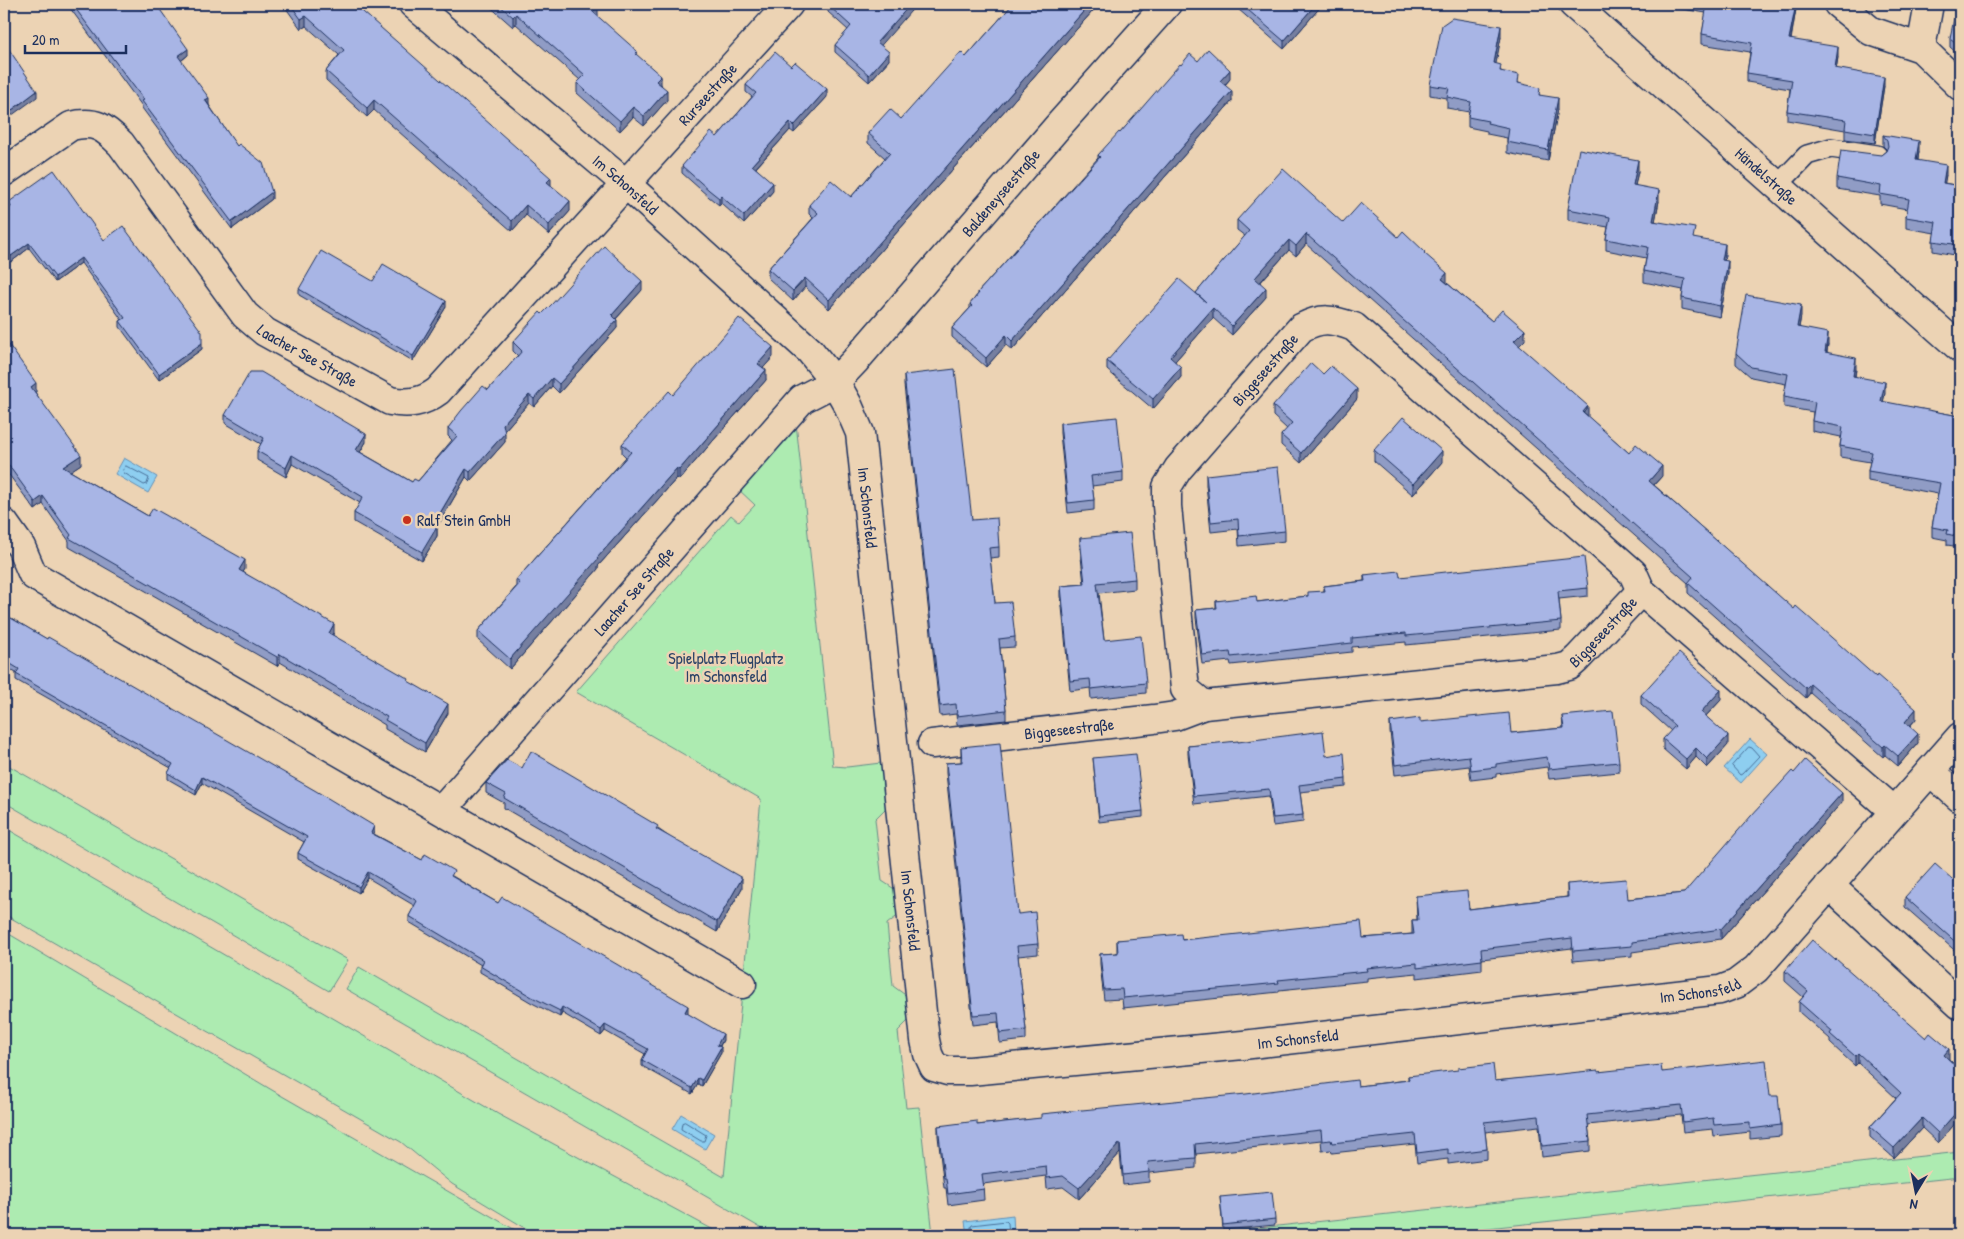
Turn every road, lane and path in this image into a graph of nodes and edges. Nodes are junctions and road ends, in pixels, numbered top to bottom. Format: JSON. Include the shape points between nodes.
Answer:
{"nodes":[{"id":1,"x":413,"y":4,"type":"edge"},
{"id":2,"x":789,"y":4,"type":"edge"},
{"id":3,"x":1167,"y":4,"type":"edge"},
{"id":4,"x":1573,"y":4,"type":"edge"},
{"id":5,"x":1838,"y":4,"type":"edge"},
{"id":6,"x":1929,"y":4,"type":"edge"},
{"id":7,"x":1921,"y":48,"type":"junction"},
{"id":8,"x":1960,"y":86,"type":"edge"},
{"id":9,"x":1877,"y":155,"type":"edge"},
{"id":10,"x":4,"y":172,"type":"edge"},
{"id":11,"x":626,"y":184,"type":"junction"},
{"id":12,"x":1778,"y":184,"type":"junction"},
{"id":13,"x":1960,"y":348,"type":"edge"},
{"id":14,"x":835,"y":382,"type":"junction"},
{"id":15,"x":4,"y":523,"type":"edge"},
{"id":16,"x":1641,"y":591,"type":"junction"},
{"id":17,"x":1204,"y":705,"type":"junction"},
{"id":18,"x":1960,"y":737,"type":"edge"},
{"id":19,"x":932,"y":744,"type":"dead end"},
{"id":20,"x":1930,"y":771,"type":"junction"},
{"id":21,"x":1960,"y":798,"type":"edge"},
{"id":22,"x":442,"y":810,"type":"junction"},
{"id":23,"x":1894,"y":812,"type":"junction"},
{"id":24,"x":1829,"y":885,"type":"junction"},
{"id":25,"x":742,"y":984,"type":"dead end"},
{"id":26,"x":1960,"y":1005,"type":"edge"}],
"edges":[{"from":1,"to":11,"type":"street","name":"Im Schonsfeld"},
{"from":2,"to":11,"type":"street","name":"Rurseestraße"},
{"from":3,"to":14,"type":"street","name":"Baldeneyseestraße"},
{"from":4,"to":12,"type":"street","name":"Händelstraße"},
{"from":5,"to":7,"type":"street","via":[[1871,31]]},
{"from":6,"to":7,"type":"street"},
{"from":7,"to":8,"type":"street"},
{"from":9,"to":12,"type":"lane","via":[[1831,148],[1807,155]]},
{"from":10,"to":11,"type":"street","name":"Laacher See Straße","via":[[71,126],[84,123],[102,128],[120,144],[245,315],[265,332],[390,401],[412,403],[429,398],[438,391]]},
{"from":11,"to":14,"type":"street","name":"Im Schonsfeld","via":[[810,352]]},
{"from":12,"to":13,"type":"street","name":"Händelstraße"},
{"from":14,"to":22,"type":"street","name":"Laacher See Straße","via":[[802,399]]},
{"from":14,"to":24,"type":"street","name":"Im Schonsfeld","via":[[860,433],[925,1040],[934,1067],[970,1071],[1233,1046],[1720,990],[1736,984],[1756,970]]},
{"from":15,"to":22,"type":"street","via":[[21,547],[33,575]]},
{"from":16,"to":17,"type":"street","name":"Biggeseestraße","via":[[1569,666]]},
{"from":16,"to":17,"type":"street","name":"Biggeseestraße","via":[[1633,574],[1354,327],[1334,320],[1314,321],[1301,328],[1178,469],[1167,487],[1185,689]]},
{"from":16,"to":23,"type":"street","name":"Biggeseestraße"},
{"from":17,"to":19,"type":"street","name":"Biggeseestraße","via":[[1175,716]]},
{"from":18,"to":20,"type":"street","name":"Im Schonsfeld"},
{"from":20,"to":21,"type":"street"},
{"from":20,"to":23,"type":"street","name":"Im Schonsfeld"},
{"from":22,"to":25,"type":"street"},
{"from":23,"to":24,"type":"street","name":"Im Schonsfeld"},
{"from":24,"to":26,"type":"street"}]}
